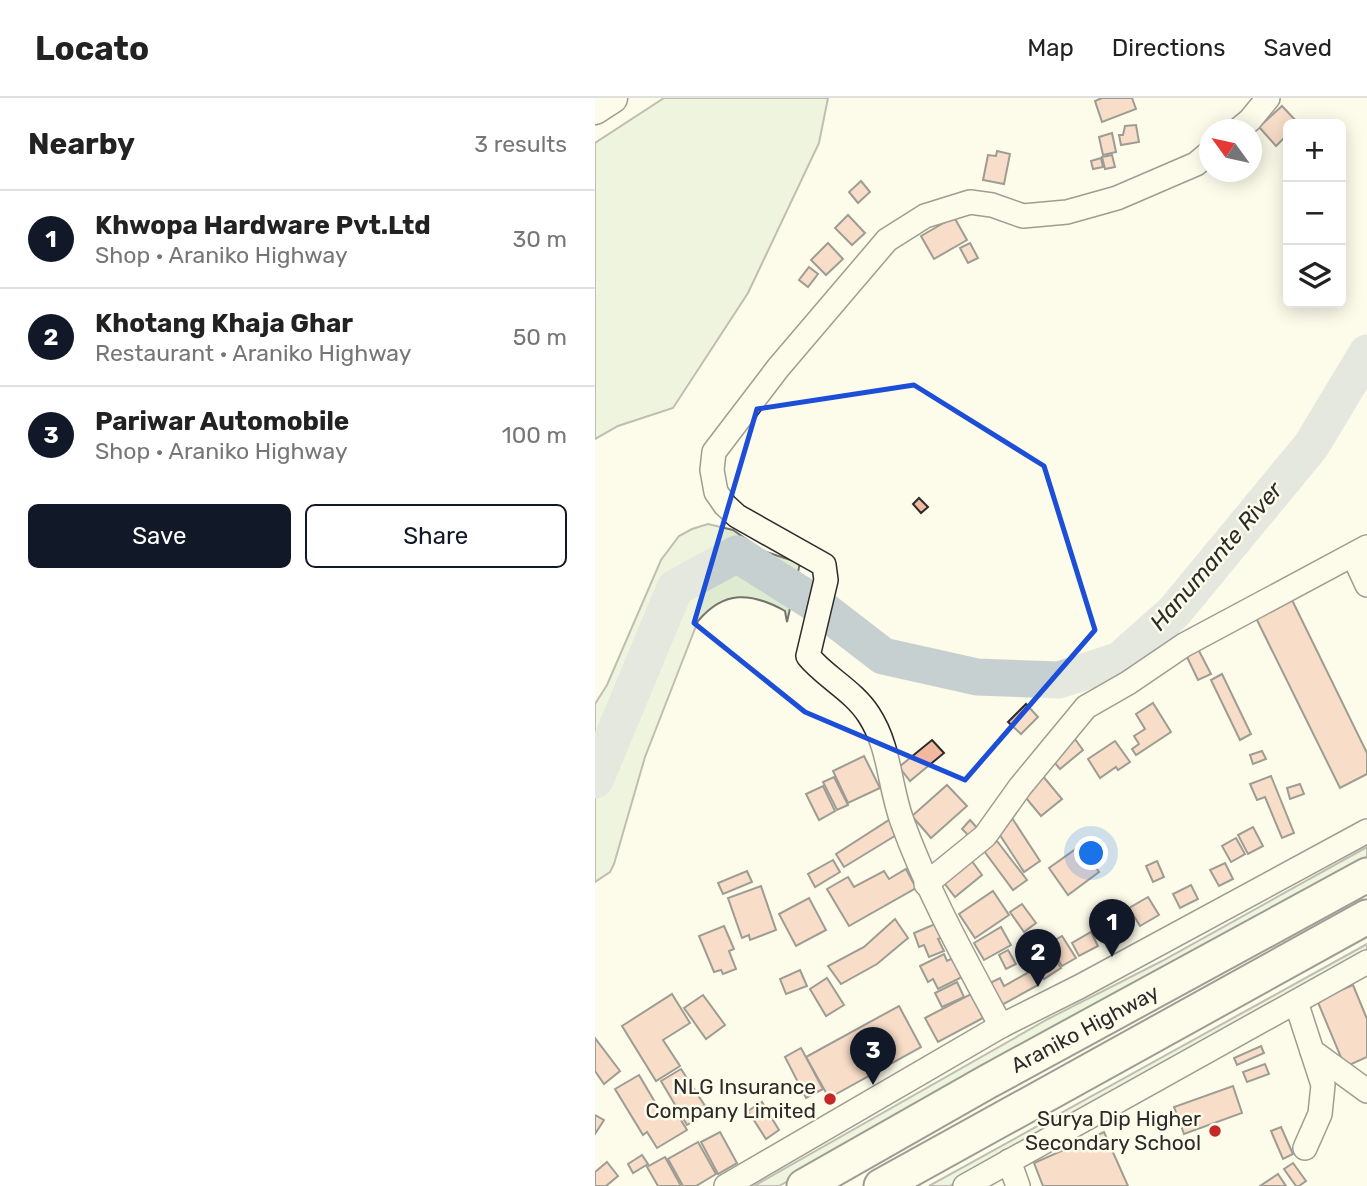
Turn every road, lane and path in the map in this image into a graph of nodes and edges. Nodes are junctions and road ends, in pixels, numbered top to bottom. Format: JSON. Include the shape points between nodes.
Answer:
{"nodes":[{"id":1,"x":612,"y":98,"type":"edge"},
{"id":2,"x":1268,"y":98,"type":"edge"},
{"id":3,"x":595,"y":109,"type":"edge"},
{"id":4,"x":1251,"y":119,"type":"edge"},
{"id":5,"x":1199,"y":161,"type":"edge"},
{"id":6,"x":1360,"y":551,"type":"edge"},
{"id":7,"x":1367,"y":585,"type":"edge"},
{"id":8,"x":1367,"y":831,"type":"edge"},
{"id":9,"x":1367,"y":875,"type":"edge"},
{"id":10,"x":926,"y":884,"type":"junction"},
{"id":11,"x":1367,"y":917,"type":"edge"},
{"id":12,"x":1367,"y":962,"type":"edge"},
{"id":13,"x":1296,"y":1002,"type":"junction"},
{"id":14,"x":1002,"y":1026,"type":"junction"},
{"id":15,"x":1312,"y":1051,"type":"junction"},
{"id":16,"x":1367,"y":1091,"type":"edge"},
{"id":17,"x":1305,"y":1148,"type":"dead end"},
{"id":18,"x":1009,"y":1161,"type":"junction"},
{"id":19,"x":726,"y":1186,"type":"edge"},
{"id":20,"x":804,"y":1186,"type":"edge"},
{"id":21,"x":881,"y":1186,"type":"edge"},
{"id":22,"x":965,"y":1186,"type":"edge"},
{"id":23,"x":1018,"y":1186,"type":"edge"}],
"edges":[{"from":1,"to":3,"type":"main road"},
{"from":2,"to":4,"type":"street"},
{"from":5,"to":10,"type":"street","via":[[1117,198],[1067,212],[1023,216],[970,202],[925,216],[887,240],[778,368],[714,453],[716,492],[725,505],[824,565],[826,580],[808,656],[868,713],[884,744],[900,817]]},
{"from":6,"to":7,"type":"street"},
{"from":6,"to":10,"type":"street","via":[[1184,646],[1086,707],[985,836]]},
{"from":8,"to":14,"type":"street"},
{"from":9,"to":20,"type":"highway","name":"Araniko Highway"},
{"from":10,"to":14,"type":"street"},
{"from":11,"to":21,"type":"highway","name":"Araniko Highway"},
{"from":12,"to":13,"type":"street"},
{"from":13,"to":15,"type":"street"},
{"from":13,"to":18,"type":"street"},
{"from":14,"to":19,"type":"street"},
{"from":15,"to":16,"type":"street"},
{"from":15,"to":17,"type":"street","via":[[1323,1085],[1320,1114]]},
{"from":18,"to":22,"type":"street"},
{"from":18,"to":23,"type":"street"}]}
